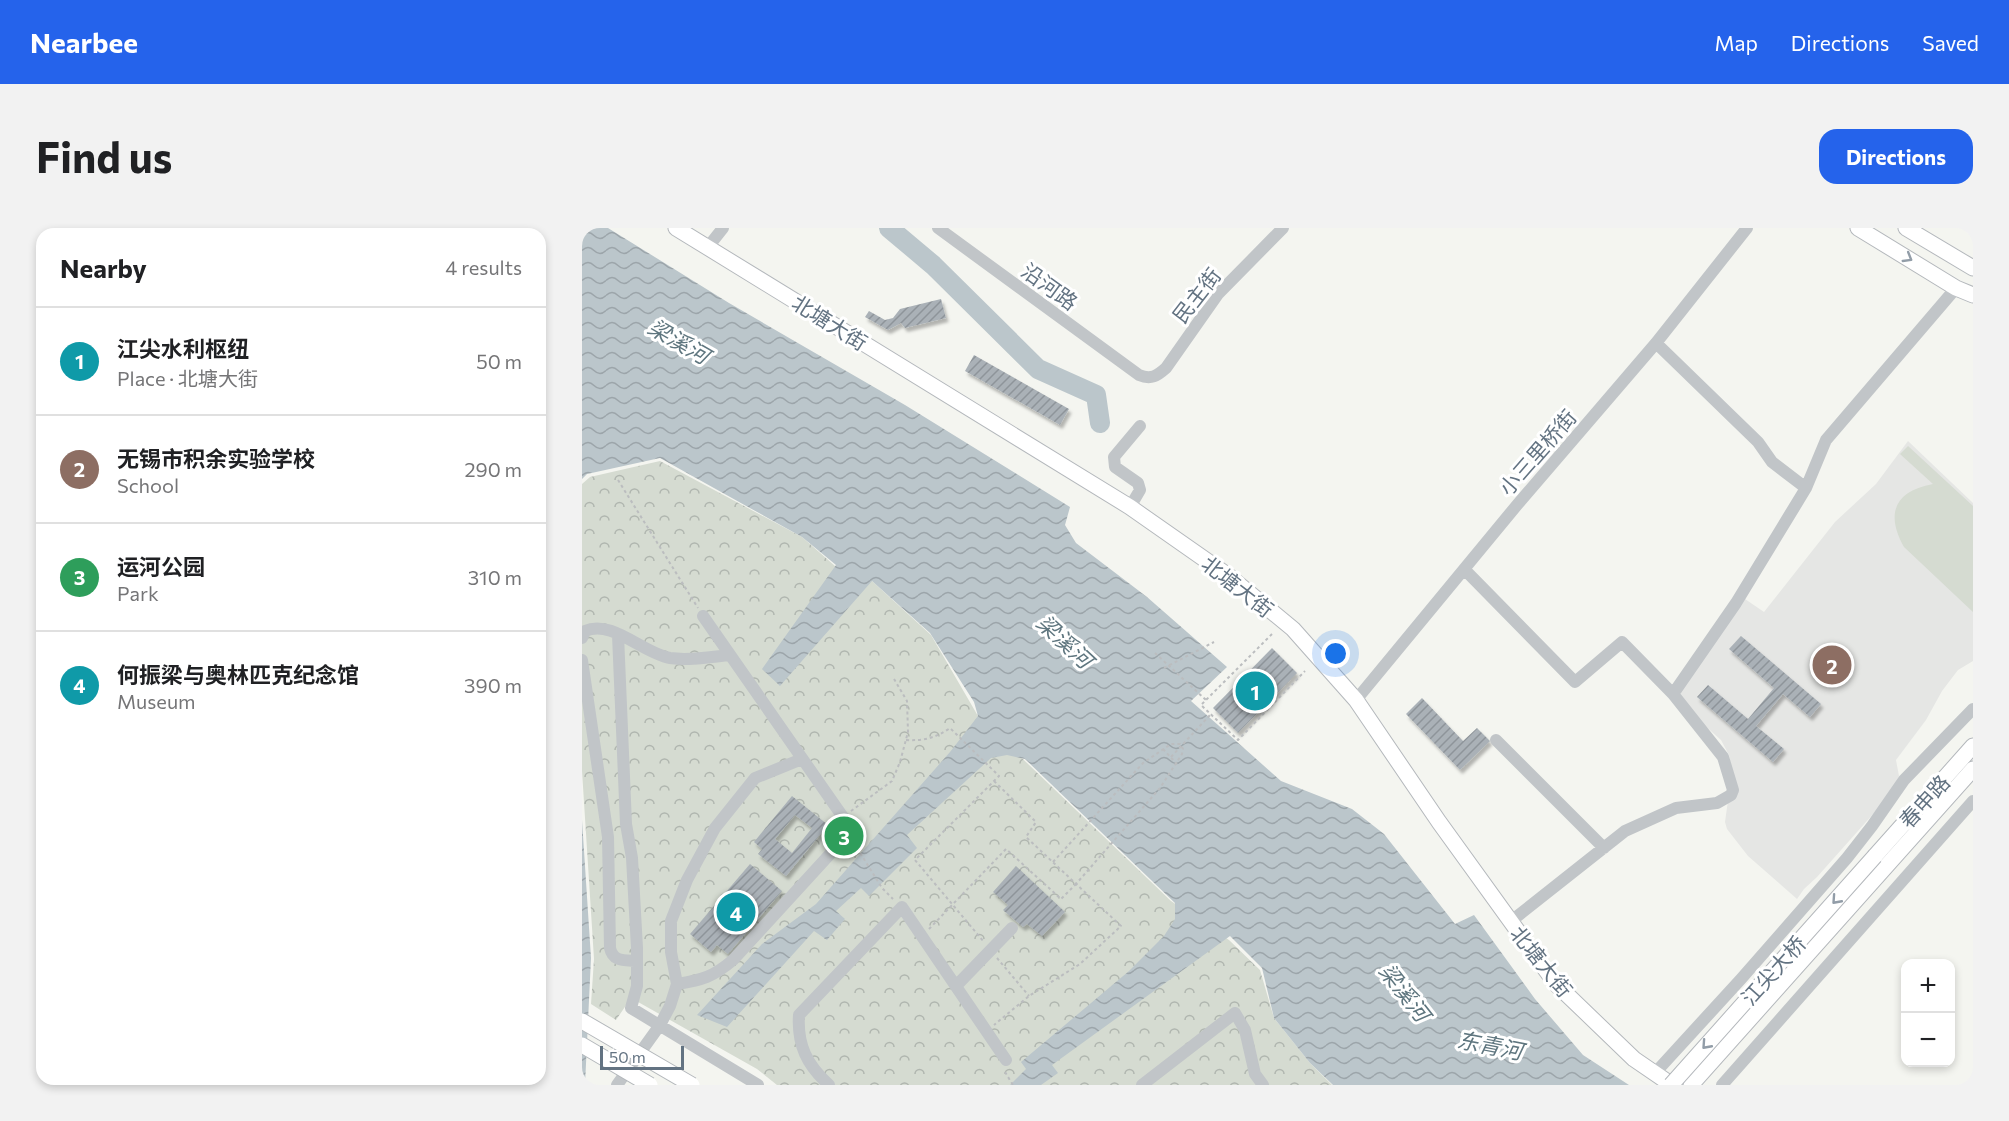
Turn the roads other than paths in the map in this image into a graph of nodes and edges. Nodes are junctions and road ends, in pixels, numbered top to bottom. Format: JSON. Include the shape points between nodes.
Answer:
{"nodes":[{"id":1,"x":676,"y":228,"type":"edge"},
{"id":2,"x":723,"y":228,"type":"edge"},
{"id":3,"x":938,"y":228,"type":"edge"},
{"id":4,"x":1283,"y":228,"type":"edge"},
{"id":5,"x":1747,"y":228,"type":"edge"},
{"id":6,"x":1858,"y":228,"type":"edge"},
{"id":7,"x":1906,"y":228,"type":"edge"},
{"id":8,"x":708,"y":247,"type":"junction"},
{"id":9,"x":1973,"y":268,"type":"edge"},
{"id":10,"x":1956,"y":288,"type":"junction"},
{"id":11,"x":1973,"y":296,"type":"edge"},
{"id":12,"x":1656,"y":343,"type":"junction"},
{"id":13,"x":1139,"y":375,"type":"joint"},
{"id":14,"x":1140,"y":426,"type":"dead end"},
{"id":15,"x":1806,"y":488,"type":"junction"},
{"id":16,"x":1130,"y":507,"type":"junction"},
{"id":17,"x":1464,"y":569,"type":"junction"},
{"id":18,"x":703,"y":616,"type":"road end"},
{"id":19,"x":618,"y":635,"type":"junction"},
{"id":20,"x":582,"y":638,"type":"edge"},
{"id":21,"x":730,"y":655,"type":"junction"},
{"id":22,"x":582,"y":660,"type":"edge"},
{"id":23,"x":1673,"y":694,"type":"junction"},
{"id":24,"x":1356,"y":700,"type":"junction"},
{"id":25,"x":1973,"y":709,"type":"edge"},
{"id":26,"x":1496,"y":740,"type":"dead end"},
{"id":27,"x":1973,"y":746,"type":"edge"},
{"id":28,"x":802,"y":759,"type":"junction"},
{"id":29,"x":1973,"y":769,"type":"edge"},
{"id":30,"x":1973,"y":801,"type":"edge"},
{"id":31,"x":1604,"y":848,"type":"junction"},
{"id":32,"x":1880,"y":861,"type":"junction"},
{"id":33,"x":1510,"y":922,"type":"junction"},
{"id":34,"x":1012,"y":928,"type":"dead end"},
{"id":35,"x":637,"y":961,"type":"junction"},
{"id":36,"x":677,"y":984,"type":"junction"},
{"id":37,"x":956,"y":986,"type":"junction"},
{"id":38,"x":582,"y":1021,"type":"edge"},
{"id":39,"x":660,"y":1025,"type":"junction"},
{"id":40,"x":582,"y":1045,"type":"edge"},
{"id":41,"x":1005,"y":1060,"type":"dead end"},
{"id":42,"x":1655,"y":1073,"type":"junction"},
{"id":43,"x":618,"y":1085,"type":"edge"},
{"id":44,"x":650,"y":1085,"type":"edge"},
{"id":45,"x":692,"y":1085,"type":"edge"},
{"id":46,"x":758,"y":1085,"type":"edge"},
{"id":47,"x":829,"y":1085,"type":"edge"},
{"id":48,"x":1142,"y":1085,"type":"edge"},
{"id":49,"x":1263,"y":1085,"type":"edge"},
{"id":50,"x":1671,"y":1085,"type":"edge"},
{"id":51,"x":1691,"y":1085,"type":"edge"},
{"id":52,"x":1722,"y":1085,"type":"edge"}],
"edges":[{"from":1,"to":8,"type":"main road","name":"北塘大街"},
{"from":2,"to":8,"type":"street"},
{"from":3,"to":13,"type":"street","name":"沿河路"},
{"from":4,"to":13,"type":"street","name":"民主街","via":[[1218,294],[1166,368],[1156,376]]},
{"from":5,"to":12,"type":"street","name":"小三里桥街"},
{"from":6,"to":10,"type":"main road","one_way":true},
{"from":7,"to":9,"type":"main road"},
{"from":8,"to":16,"type":"main road","name":"北塘大街"},
{"from":10,"to":11,"type":"main road"},
{"from":10,"to":15,"type":"street","via":[[1826,440]]},
{"from":12,"to":15,"type":"street","via":[[1758,442],[1772,462]]},
{"from":12,"to":17,"type":"street","name":"小三里桥街"},
{"from":14,"to":16,"type":"street","via":[[1114,458],[1115,467],[1138,483],[1140,490]]},
{"from":15,"to":23,"type":"street","via":[[1736,603]]},
{"from":16,"to":24,"type":"main road","name":"北塘大街","via":[[1230,577],[1293,629]]},
{"from":17,"to":23,"type":"street","via":[[1575,682],[1622,642]]},
{"from":17,"to":24,"type":"street","name":"小三里桥街"},
{"from":18,"to":21,"type":"street"},
{"from":19,"to":20,"type":"street","via":[[604,627],[592,627]]},
{"from":19,"to":21,"type":"street","via":[[670,658]]},
{"from":19,"to":35,"type":"street","via":[[626,824],[632,858]]},
{"from":21,"to":28,"type":"street"},
{"from":22,"to":35,"type":"street","via":[[608,837],[610,948],[617,960]]},
{"from":23,"to":31,"type":"street","via":[[1723,757],[1731,795],[1717,803],[1676,808],[1625,831]]},
{"from":24,"to":33,"type":"main road","name":"北塘大街"},
{"from":25,"to":42,"type":"street","via":[[1904,780],[1847,858]]},
{"from":26,"to":31,"type":"street"},
{"from":27,"to":32,"type":"main road","name":"春申路"},
{"from":28,"to":36,"type":"street","via":[[755,778],[715,828],[687,880],[671,921]]},
{"from":28,"to":36,"type":"street","via":[[852,830],[733,960],[718,973]]},
{"from":29,"to":32,"type":"main road","name":"春申路"},
{"from":30,"to":52,"type":"street"},
{"from":31,"to":33,"type":"street"},
{"from":32,"to":50,"type":"main road","name":"江尖大桥","one_way":true,"bridge":true},
{"from":32,"to":51,"type":"main road","name":"江尖大桥"},
{"from":33,"to":42,"type":"main road","name":"北塘大街","via":[[1556,984],[1634,1059]]},
{"from":34,"to":37,"type":"street"},
{"from":35,"to":39,"type":"street","via":[[637,986],[631,1008]]},
{"from":36,"to":39,"type":"street"},
{"from":37,"to":41,"type":"street"},
{"from":37,"to":47,"type":"street","via":[[902,907],[799,1015],[798,1032],[804,1053],[815,1072]]},
{"from":38,"to":45,"type":"main road","bridge":true},
{"from":39,"to":43,"type":"street"},
{"from":39,"to":46,"type":"street"},
{"from":40,"to":44,"type":"main road","bridge":true},
{"from":42,"to":50,"type":"main road","name":"北塘大街"},
{"from":48,"to":49,"type":"street","via":[[1235,1014],[1245,1030],[1255,1074]]}]}
